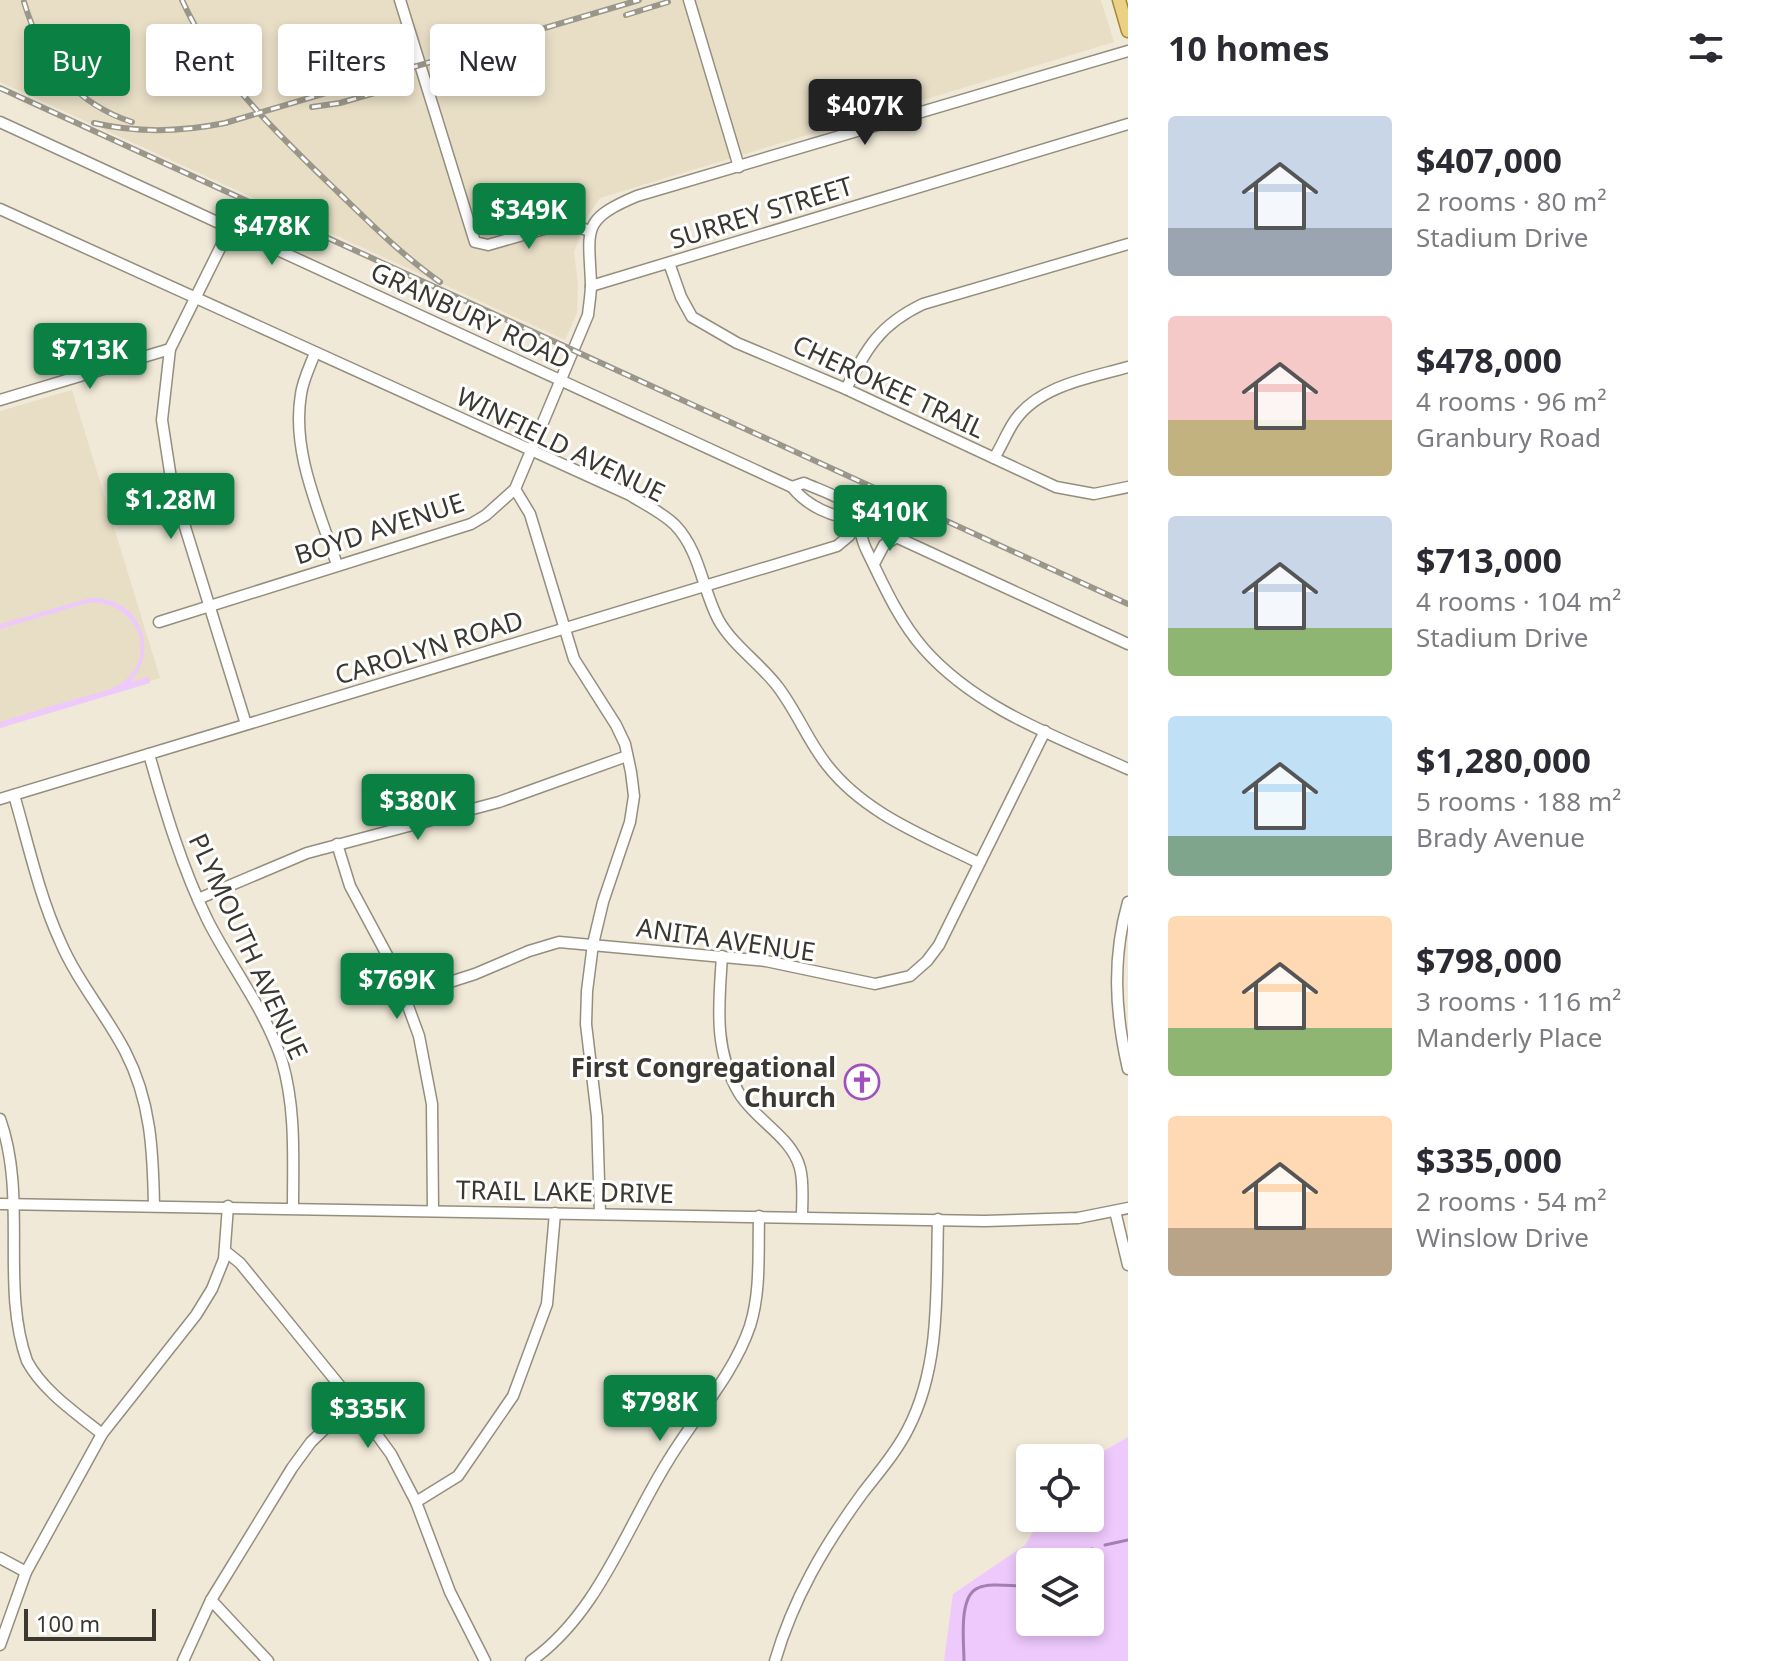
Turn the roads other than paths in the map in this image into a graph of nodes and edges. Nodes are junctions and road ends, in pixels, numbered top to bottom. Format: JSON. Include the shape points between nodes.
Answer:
{"nodes":[{"id":1,"x":400,"y":0,"type":"edge"},
{"id":2,"x":689,"y":0,"type":"edge"},
{"id":3,"x":1119,"y":0,"type":"edge"},
{"id":4,"x":1128,"y":31,"type":"edge"},
{"id":5,"x":1128,"y":51,"type":"edge"},
{"id":6,"x":0,"y":122,"type":"edge"},
{"id":7,"x":1128,"y":124,"type":"edge"},
{"id":8,"x":739,"y":167,"type":"junction"},
{"id":9,"x":0,"y":209,"type":"edge"},
{"id":10,"x":230,"y":228,"type":"junction"},
{"id":11,"x":590,"y":231,"type":"junction"},
{"id":12,"x":1128,"y":244,"type":"edge"},
{"id":13,"x":669,"y":263,"type":"junction"},
{"id":14,"x":591,"y":286,"type":"junction"},
{"id":15,"x":196,"y":299,"type":"junction"},
{"id":16,"x":170,"y":349,"type":"junction"},
{"id":17,"x":315,"y":353,"type":"junction"},
{"id":18,"x":1128,"y":367,"type":"edge"},
{"id":19,"x":559,"y":379,"type":"junction"},
{"id":20,"x":846,"y":389,"type":"junction"},
{"id":21,"x":0,"y":400,"type":"edge"},
{"id":22,"x":529,"y":450,"type":"junction"},
{"id":23,"x":994,"y":458,"type":"junction"},
{"id":24,"x":1128,"y":487,"type":"edge"},
{"id":25,"x":515,"y":489,"type":"junction"},
{"id":26,"x":857,"y":519,"type":"junction"},
{"id":27,"x":897,"y":537,"type":"junction"},
{"id":28,"x":875,"y":562,"type":"junction"},
{"id":29,"x":337,"y":565,"type":"junction"},
{"id":30,"x":706,"y":587,"type":"junction"},
{"id":31,"x":209,"y":606,"type":"junction"},
{"id":32,"x":159,"y":622,"type":"dead end"},
{"id":33,"x":564,"y":629,"type":"junction"},
{"id":34,"x":1128,"y":644,"type":"edge"},
{"id":35,"x":246,"y":724,"type":"junction"},
{"id":36,"x":1045,"y":731,"type":"junction"},
{"id":37,"x":149,"y":754,"type":"junction"},
{"id":38,"x":627,"y":756,"type":"junction"},
{"id":39,"x":1128,"y":769,"type":"edge"},
{"id":40,"x":14,"y":795,"type":"junction"},
{"id":41,"x":0,"y":799,"type":"edge"},
{"id":42,"x":337,"y":844,"type":"junction"},
{"id":43,"x":979,"y":863,"type":"junction"},
{"id":44,"x":198,"y":899,"type":"junction"},
{"id":45,"x":1128,"y":902,"type":"edge"},
{"id":46,"x":593,"y":944,"type":"junction"},
{"id":47,"x":722,"y":956,"type":"junction"},
{"id":48,"x":406,"y":996,"type":"junction"},
{"id":49,"x":1125,"y":1036,"type":"edge"},
{"id":50,"x":1128,"y":1069,"type":"edge"},
{"id":51,"x":0,"y":1119,"type":"edge"},
{"id":52,"x":0,"y":1204,"type":"edge"},
{"id":53,"x":12,"y":1204,"type":"junction"},
{"id":54,"x":154,"y":1206,"type":"junction"},
{"id":55,"x":228,"y":1206,"type":"junction"},
{"id":56,"x":293,"y":1207,"type":"junction"},
{"id":57,"x":1128,"y":1208,"type":"edge"},
{"id":58,"x":433,"y":1210,"type":"junction"},
{"id":59,"x":1115,"y":1211,"type":"junction"},
{"id":60,"x":555,"y":1213,"type":"junction"},
{"id":61,"x":600,"y":1214,"type":"junction"},
{"id":62,"x":759,"y":1216,"type":"junction"},
{"id":63,"x":802,"y":1217,"type":"junction"},
{"id":64,"x":938,"y":1219,"type":"junction"},
{"id":65,"x":225,"y":1251,"type":"junction"},
{"id":66,"x":1128,"y":1265,"type":"edge"},
{"id":67,"x":353,"y":1402,"type":"junction"},
{"id":68,"x":102,"y":1434,"type":"junction"},
{"id":69,"x":416,"y":1502,"type":"junction"},
{"id":70,"x":0,"y":1558,"type":"edge"},
{"id":71,"x":26,"y":1572,"type":"junction"},
{"id":72,"x":211,"y":1600,"type":"junction"},
{"id":73,"x":0,"y":1645,"type":"edge"},
{"id":74,"x":183,"y":1661,"type":"edge"},
{"id":75,"x":268,"y":1661,"type":"edge"},
{"id":76,"x":485,"y":1661,"type":"edge"},
{"id":77,"x":531,"y":1661,"type":"edge"},
{"id":78,"x":775,"y":1661,"type":"edge"}],
"edges":[{"from":1,"to":11,"type":"street","via":[[477,244],[569,224]]},
{"from":2,"to":8,"type":"street"},
{"from":3,"to":4,"type":"main road"},
{"from":5,"to":8,"type":"street"},
{"from":6,"to":10,"type":"street","name":"GRANBURY ROAD"},
{"from":7,"to":13,"type":"street","name":"SURREY STREET"},
{"from":8,"to":11,"type":"street","via":[[619,203]]},
{"from":9,"to":15,"type":"street","name":"WINFIELD AVENUE"},
{"from":10,"to":15,"type":"street"},
{"from":10,"to":19,"type":"street","name":"GRANBURY ROAD"},
{"from":11,"to":14,"type":"street"},
{"from":12,"to":20,"type":"street","via":[[900,315],[869,345]]},
{"from":13,"to":14,"type":"street","name":"SURREY STREET"},
{"from":13,"to":20,"type":"street","name":"CHEROKEE TRAIL","via":[[687,310],[708,328]]},
{"from":14,"to":19,"type":"street","via":[[588,315]]},
{"from":15,"to":16,"type":"street"},
{"from":15,"to":17,"type":"street","name":"WINFIELD AVENUE"},
{"from":16,"to":21,"type":"street"},
{"from":16,"to":31,"type":"street","via":[[164,442]]},
{"from":17,"to":22,"type":"street","name":"WINFIELD AVENUE"},
{"from":17,"to":29,"type":"street","via":[[300,396],[303,459]]},
{"from":18,"to":23,"type":"street","via":[[1041,396],[1015,420]]},
{"from":19,"to":22,"type":"street"},
{"from":19,"to":26,"type":"street","name":"GRANBURY ROAD","via":[[792,487],[801,499],[841,518]]},
{"from":20,"to":23,"type":"street","name":"CHEROKEE TRAIL"},
{"from":22,"to":25,"type":"street"},
{"from":22,"to":30,"type":"street","name":"WINFIELD AVENUE","via":[[630,495],[674,524],[688,542]]},
{"from":23,"to":24,"type":"street","name":"CHEROKEE TRAIL","via":[[1074,492]]},
{"from":25,"to":29,"type":"street","name":"BOYD AVENUE","via":[[471,524]]},
{"from":25,"to":33,"type":"street","via":[[530,514]]},
{"from":26,"to":27,"type":"street","name":"GRANBURY ROAD"},
{"from":26,"to":28,"type":"street"},
{"from":26,"to":30,"type":"street","name":"CAROLYN ROAD","via":[[837,546]]},
{"from":27,"to":28,"type":"street","via":[[884,545]]},
{"from":27,"to":34,"type":"street","name":"GRANBURY ROAD"},
{"from":28,"to":36,"type":"street","via":[[900,615],[938,664],[1009,715]]},
{"from":29,"to":31,"type":"street","name":"BOYD AVENUE"},
{"from":30,"to":33,"type":"street","name":"CAROLYN ROAD"},
{"from":30,"to":43,"type":"street","name":"WINFIELD AVENUE","via":[[719,621],[776,684],[825,763],[854,795],[897,823]]},
{"from":31,"to":32,"type":"street","name":"BOYD AVENUE"},
{"from":31,"to":35,"type":"street"},
{"from":33,"to":35,"type":"street","name":"CAROLYN ROAD"},
{"from":33,"to":38,"type":"street","via":[[574,659],[616,725]]},
{"from":35,"to":37,"type":"street","name":"CAROLYN ROAD"},
{"from":36,"to":39,"type":"street"},
{"from":36,"to":43,"type":"street","name":"ANITA AVENUE"},
{"from":37,"to":40,"type":"street","name":"CAROLYN ROAD"},
{"from":37,"to":44,"type":"street","name":"PLYMOUTH AVENUE"},
{"from":38,"to":42,"type":"street","via":[[499,802]]},
{"from":38,"to":46,"type":"street","via":[[634,796],[630,822]]},
{"from":40,"to":41,"type":"street","name":"CAROLYN ROAD"},
{"from":40,"to":54,"type":"street","via":[[58,937],[125,1050],[141,1089],[151,1132]]},
{"from":42,"to":44,"type":"street"},
{"from":42,"to":48,"type":"street","via":[[350,886]]},
{"from":43,"to":47,"type":"street","name":"ANITA AVENUE","via":[[939,945],[910,976],[875,984]]},
{"from":44,"to":56,"type":"street","name":"PLYMOUTH AVENUE","via":[[282,1061],[293,1129]]},
{"from":45,"to":49,"type":"street","via":[[1116,978]]},
{"from":46,"to":47,"type":"street","name":"ANITA AVENUE"},
{"from":46,"to":48,"type":"street","name":"ANITA AVENUE","via":[[559,942]]},
{"from":46,"to":61,"type":"street","via":[[586,1024],[597,1117]]},
{"from":47,"to":63,"type":"street","via":[[718,1019],[724,1058],[745,1102],[796,1157],[803,1179]]},
{"from":48,"to":58,"type":"street","via":[[432,1104]]},
{"from":49,"to":50,"type":"street"},
{"from":51,"to":53,"type":"street","via":[[8,1145]]},
{"from":52,"to":53,"type":"street","name":"TRAIL LAKE DRIVE"},
{"from":53,"to":54,"type":"street","name":"TRAIL LAKE DRIVE"},
{"from":53,"to":68,"type":"street","via":[[9,1290],[17,1335],[39,1378]]},
{"from":54,"to":55,"type":"street","name":"TRAIL LAKE DRIVE"},
{"from":55,"to":56,"type":"street","name":"TRAIL LAKE DRIVE"},
{"from":55,"to":65,"type":"street"},
{"from":56,"to":58,"type":"street","name":"TRAIL LAKE DRIVE"},
{"from":57,"to":59,"type":"street","name":"TRAIL LAKE DRIVE"},
{"from":58,"to":60,"type":"street","name":"TRAIL LAKE DRIVE"},
{"from":59,"to":64,"type":"street","name":"TRAIL LAKE DRIVE","via":[[1049,1220]]},
{"from":59,"to":66,"type":"street"},
{"from":60,"to":61,"type":"street","name":"TRAIL LAKE DRIVE"},
{"from":60,"to":69,"type":"street","via":[[547,1304],[513,1396],[458,1476]]},
{"from":61,"to":62,"type":"street","name":"TRAIL LAKE DRIVE"},
{"from":62,"to":63,"type":"street","name":"TRAIL LAKE DRIVE"},
{"from":62,"to":77,"type":"street","via":[[756,1294],[739,1351],[582,1610]]},
{"from":63,"to":64,"type":"street","name":"TRAIL LAKE DRIVE"},
{"from":64,"to":78,"type":"street","via":[[934,1336],[921,1397],[895,1452],[817,1560]]},
{"from":65,"to":67,"type":"street"},
{"from":65,"to":68,"type":"street","via":[[218,1277],[196,1315]]},
{"from":67,"to":69,"type":"street","via":[[391,1454]]},
{"from":67,"to":72,"type":"street","via":[[292,1468]]},
{"from":68,"to":71,"type":"street"},
{"from":69,"to":76,"type":"street","via":[[450,1592]]},
{"from":70,"to":71,"type":"street"},
{"from":71,"to":73,"type":"street"},
{"from":72,"to":74,"type":"street"},
{"from":72,"to":75,"type":"street"}]}
